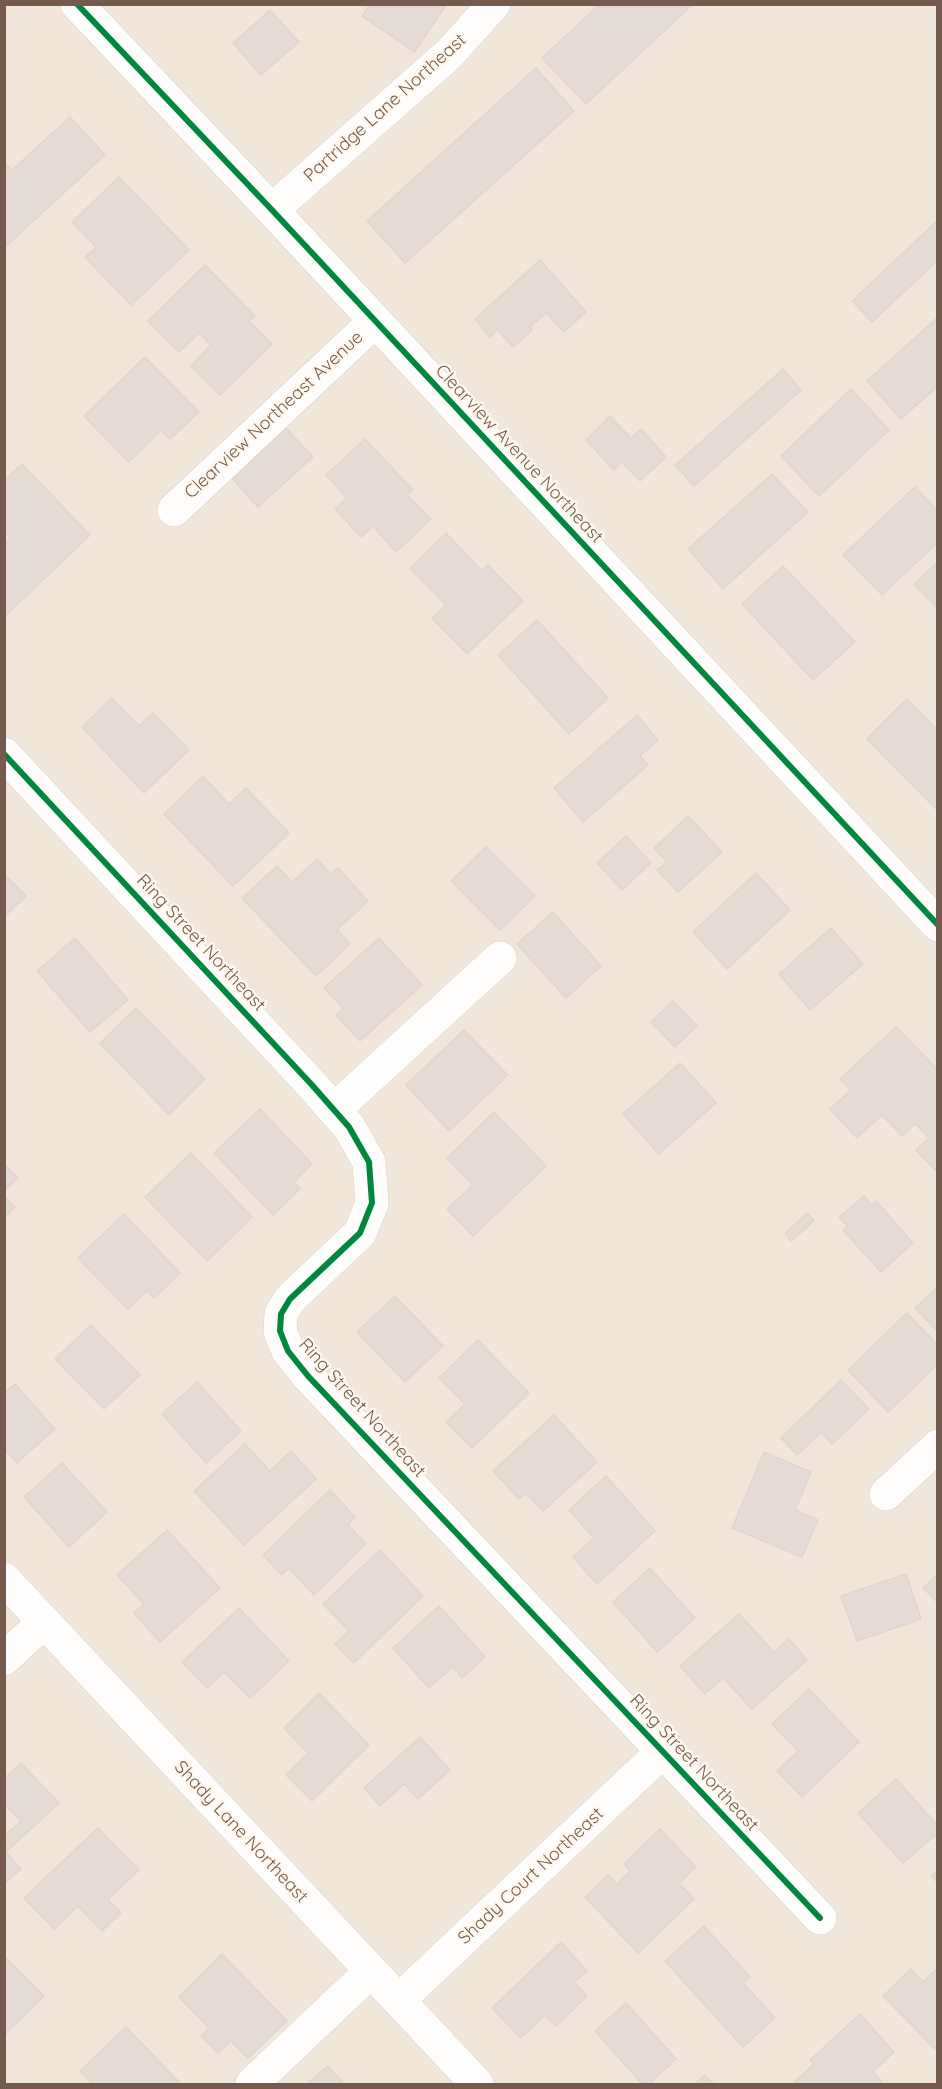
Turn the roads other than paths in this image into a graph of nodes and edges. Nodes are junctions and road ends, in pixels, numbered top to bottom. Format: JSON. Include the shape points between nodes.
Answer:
{"nodes":[{"id":1,"x":77,"y":4,"type":"edge"},
{"id":2,"x":494,"y":4,"type":"edge"},
{"id":3,"x":272,"y":210,"type":"junction"},
{"id":4,"x":375,"y":321,"type":"junction"},
{"id":5,"x":174,"y":510,"type":"dead end"},
{"id":6,"x":4,"y":754,"type":"edge"},
{"id":7,"x":938,"y":925,"type":"edge"},
{"id":8,"x":500,"y":958,"type":"dead end"},
{"id":9,"x":334,"y":1110,"type":"junction"},
{"id":10,"x":938,"y":1446,"type":"edge"},
{"id":11,"x":886,"y":1494,"type":"dead end"},
{"id":12,"x":4,"y":1579,"type":"edge"},
{"id":13,"x":44,"y":1622,"type":"junction"},
{"id":14,"x":4,"y":1659,"type":"edge"},
{"id":15,"x":662,"y":1752,"type":"junction"},
{"id":16,"x":820,"y":1918,"type":"dead end"},
{"id":17,"x":371,"y":1971,"type":"junction"},
{"id":18,"x":399,"y":2000,"type":"junction"},
{"id":19,"x":252,"y":2085,"type":"edge"},
{"id":20,"x":477,"y":2085,"type":"edge"}],
"edges":[{"from":1,"to":3,"type":"street","name":"Clearview Avenue Northeast"},
{"from":2,"to":3,"type":"street","name":"Partridge Lane Northeast","via":[[449,54]]},
{"from":3,"to":4,"type":"street","name":"Clearview Avenue Northeast"},
{"from":4,"to":5,"type":"street","name":"Clearview Northeast Avenue"},
{"from":4,"to":7,"type":"street","name":"Clearview Avenue Northeast"},
{"from":6,"to":9,"type":"street","name":"Ring Street Northeast"},
{"from":8,"to":9,"type":"street"},
{"from":9,"to":15,"type":"street","name":"Ring Street Northeast","via":[[369,1162],[372,1203],[360,1233],[290,1299],[281,1314],[280,1331],[288,1352]]},
{"from":10,"to":11,"type":"street"},
{"from":12,"to":13,"type":"street","name":"Shady Lane Northeast"},
{"from":13,"to":14,"type":"street"},
{"from":13,"to":17,"type":"street","name":"Shady Lane Northeast"},
{"from":15,"to":16,"type":"street","name":"Ring Street Northeast"},
{"from":15,"to":18,"type":"street","name":"Shady Court Northeast"},
{"from":17,"to":18,"type":"street","name":"Shady Lane Northeast"},
{"from":17,"to":19,"type":"street"},
{"from":18,"to":20,"type":"street","name":"Shady Lane Northeast"}]}
